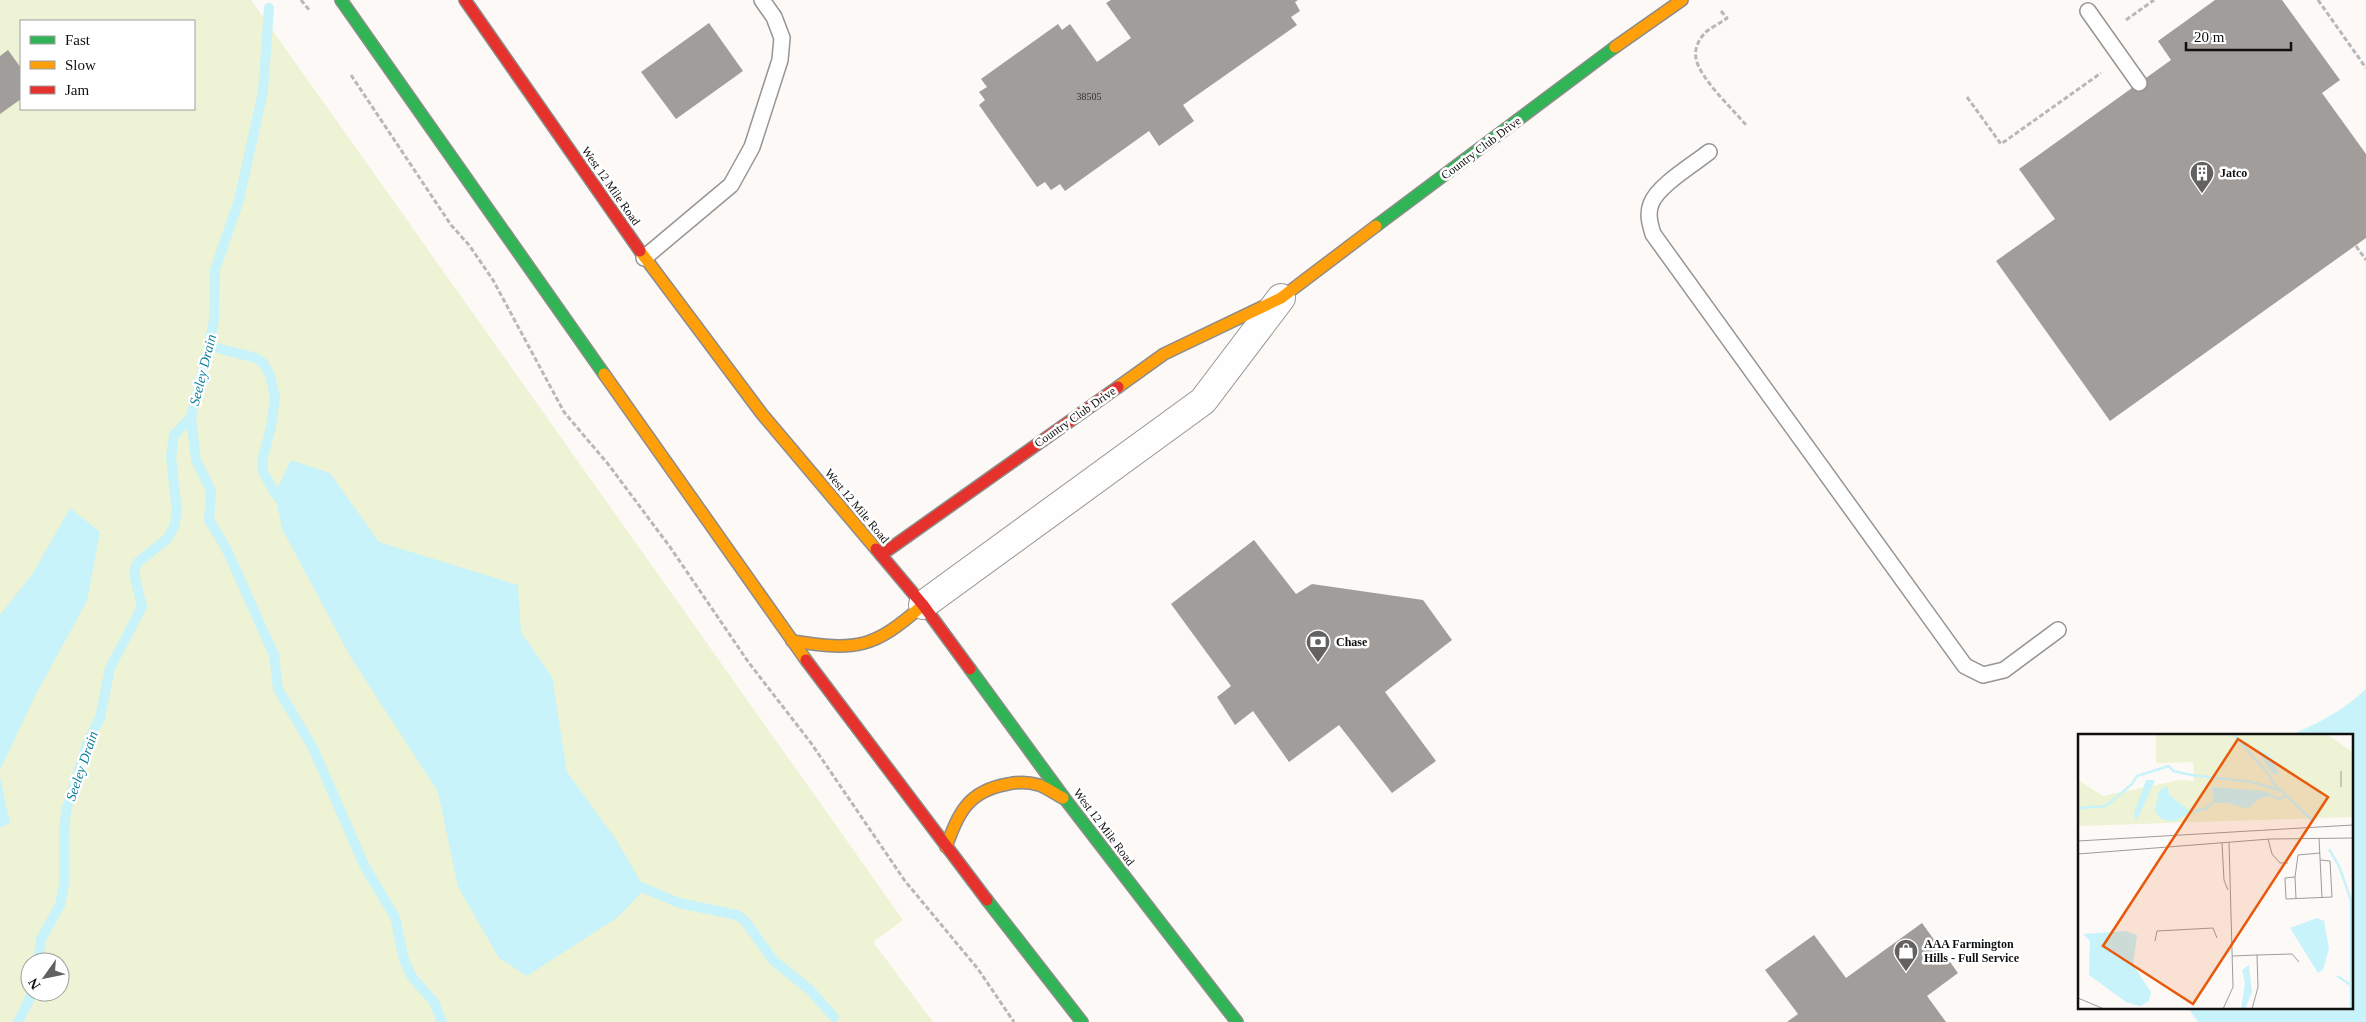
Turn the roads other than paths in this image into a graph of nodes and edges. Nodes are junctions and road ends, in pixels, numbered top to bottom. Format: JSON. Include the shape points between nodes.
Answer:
{"nodes":[{"id":1,"x":341,"y":0,"type":"edge"},
{"id":2,"x":465,"y":0,"type":"edge"},
{"id":3,"x":762,"y":0,"type":"edge"},
{"id":4,"x":1682,"y":0,"type":"edge"},
{"id":5,"x":2088,"y":11,"type":"dead end"},
{"id":6,"x":2139,"y":83,"type":"dead end"},
{"id":7,"x":1709,"y":152,"type":"dead end"},
{"id":8,"x":644,"y":258,"type":"junction"},
{"id":9,"x":1281,"y":298,"type":"junction"},
{"id":10,"x":881,"y":555,"type":"junction"},
{"id":11,"x":924,"y":605,"type":"junction"},
{"id":12,"x":2058,"y":630,"type":"dead end"},
{"id":13,"x":792,"y":641,"type":"junction"},
{"id":14,"x":1065,"y":799,"type":"junction"},
{"id":15,"x":946,"y":847,"type":"junction"},
{"id":16,"x":1082,"y":1022,"type":"edge"},
{"id":17,"x":1237,"y":1022,"type":"edge"}],
"edges":[{"from":1,"to":13,"type":"main road"},
{"from":2,"to":8,"type":"main road","name":"West 12 Mile Road"},
{"from":3,"to":8,"type":"lane","via":[[774,17],[782,38],[780,60],[752,147],[731,185]]},
{"from":4,"to":9,"type":"main road","name":"Country Club Drive"},
{"from":5,"to":6,"type":"lane"},
{"from":7,"to":12,"type":"lane","via":[[1662,189],[1651,203],[1648,218],[1653,234],[1965,666],[1983,675],[2004,670]]},
{"from":8,"to":10,"type":"main road","name":"West 12 Mile Road","via":[[762,414]]},
{"from":9,"to":10,"type":"main road","name":"Country Club Drive","via":[[1164,354]]},
{"from":9,"to":11,"type":"street","name":"Country Club Drive","via":[[1204,401]]},
{"from":10,"to":11,"type":"main road","name":"West 12 Mile Road"},
{"from":11,"to":13,"type":"main road","via":[[895,629],[868,644],[835,646]]},
{"from":11,"to":14,"type":"main road","name":"West 12 Mile Road"},
{"from":13,"to":15,"type":"main road"},
{"from":14,"to":15,"type":"main road","via":[[1037,784],[1012,784],[984,790],[959,814]]},
{"from":14,"to":17,"type":"main road","name":"West 12 Mile Road"},
{"from":15,"to":16,"type":"main road"}]}
